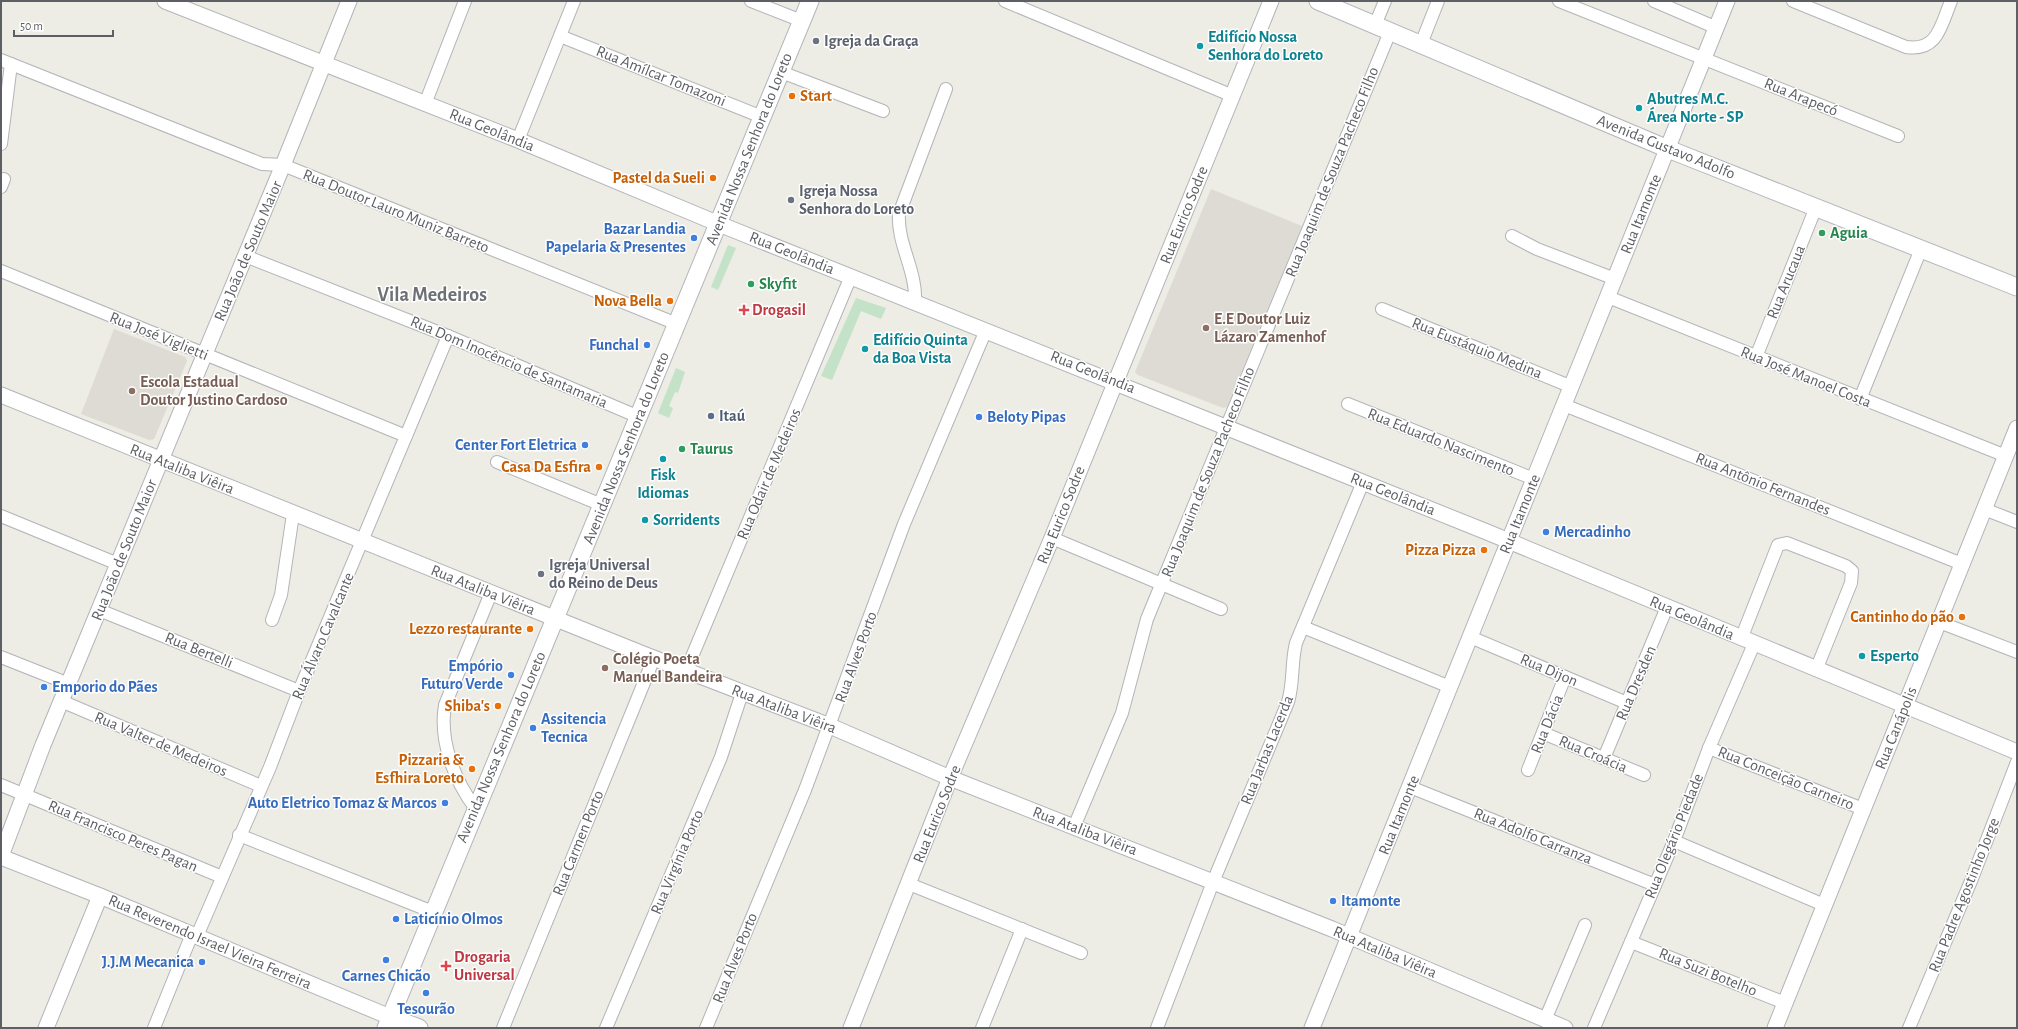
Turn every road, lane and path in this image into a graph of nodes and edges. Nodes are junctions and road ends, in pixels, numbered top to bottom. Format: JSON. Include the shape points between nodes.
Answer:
{"nodes":[{"id":1,"x":165,"y":1,"type":"edge"},
{"id":2,"x":349,"y":1,"type":"edge"},
{"id":3,"x":465,"y":1,"type":"edge"},
{"id":4,"x":574,"y":1,"type":"edge"},
{"id":5,"x":751,"y":1,"type":"edge"},
{"id":6,"x":810,"y":1,"type":"edge"},
{"id":7,"x":1005,"y":1,"type":"edge"},
{"id":8,"x":1272,"y":1,"type":"edge"},
{"id":9,"x":1318,"y":1,"type":"edge"},
{"id":10,"x":1385,"y":1,"type":"edge"},
{"id":11,"x":1438,"y":1,"type":"edge"},
{"id":12,"x":1559,"y":1,"type":"edge"},
{"id":13,"x":1654,"y":1,"type":"edge"},
{"id":14,"x":1728,"y":1,"type":"edge"},
{"id":15,"x":1793,"y":1,"type":"edge"},
{"id":16,"x":1951,"y":1,"type":"edge"},
{"id":17,"x":802,"y":21,"type":"junction"},
{"id":18,"x":1383,"y":28,"type":"junction"},
{"id":19,"x":1717,"y":28,"type":"junction"},
{"id":20,"x":560,"y":36,"type":"junction"},
{"id":21,"x":1421,"y":44,"type":"junction"},
{"id":22,"x":1705,"y":58,"type":"junction"},
{"id":23,"x":6,"y":62,"type":"edge"},
{"id":24,"x":323,"y":65,"type":"junction"},
{"id":25,"x":781,"y":72,"type":"junction"},
{"id":26,"x":946,"y":89,"type":"dead end"},
{"id":27,"x":1233,"y":96,"type":"junction"},
{"id":28,"x":425,"y":104,"type":"junction"},
{"id":29,"x":883,"y":111,"type":"dead end"},
{"id":30,"x":762,"y":117,"type":"junction"},
{"id":31,"x":1898,"y":136,"type":"dead end"},
{"id":32,"x":518,"y":140,"type":"junction"},
{"id":33,"x":1,"y":144,"type":"edge"},
{"id":34,"x":1668,"y":149,"type":"junction"},
{"id":35,"x":283,"y":166,"type":"junction"},
{"id":36,"x":1816,"y":207,"type":"junction"},
{"id":37,"x":719,"y":224,"type":"junction"},
{"id":38,"x":1512,"y":236,"type":"dead end"},
{"id":39,"x":1921,"y":249,"type":"junction"},
{"id":40,"x":245,"y":256,"type":"junction"},
{"id":41,"x":1,"y":271,"type":"edge"},
{"id":42,"x":852,"y":276,"type":"junction"},
{"id":43,"x":1615,"y":278,"type":"junction"},
{"id":44,"x":2017,"y":287,"type":"edge"},
{"id":45,"x":1608,"y":297,"type":"junction"},
{"id":46,"x":915,"y":302,"type":"junction"},
{"id":47,"x":1382,"y":309,"type":"dead end"},
{"id":48,"x":677,"y":324,"type":"junction"},
{"id":49,"x":986,"y":330,"type":"junction"},
{"id":50,"x":448,"y":336,"type":"junction"},
{"id":51,"x":204,"y":355,"type":"junction"},
{"id":52,"x":1756,"y":357,"type":"junction"},
{"id":53,"x":1116,"y":382,"type":"junction"},
{"id":54,"x":1572,"y":387,"type":"junction"},
{"id":55,"x":1,"y":396,"type":"edge"},
{"id":56,"x":1860,"y":399,"type":"junction"},
{"id":57,"x":1348,"y":404,"type":"dead end"},
{"id":58,"x":1564,"y":406,"type":"junction"},
{"id":59,"x":639,"y":417,"type":"junction"},
{"id":60,"x":1227,"y":427,"type":"junction"},
{"id":61,"x":2017,"y":428,"type":"edge"},
{"id":62,"x":406,"y":436,"type":"junction"},
{"id":63,"x":2006,"y":456,"type":"junction"},
{"id":64,"x":161,"y":460,"type":"junction"},
{"id":65,"x":497,"y":462,"type":"dead end"},
{"id":66,"x":1534,"y":479,"type":"junction"},
{"id":67,"x":1363,"y":482,"type":"junction"},
{"id":68,"x":602,"y":505,"type":"junction"},
{"id":69,"x":1984,"y":509,"type":"junction"},
{"id":70,"x":293,"y":514,"type":"junction"},
{"id":71,"x":1,"y":516,"type":"edge"},
{"id":72,"x":2017,"y":522,"type":"edge"},
{"id":73,"x":1052,"y":538,"type":"junction"},
{"id":74,"x":1509,"y":541,"type":"junction"},
{"id":75,"x":363,"y":542,"type":"junction"},
{"id":76,"x":118,"y":564,"type":"junction"},
{"id":77,"x":1962,"y":564,"type":"junction"},
{"id":78,"x":1162,"y":584,"type":"junction"},
{"id":79,"x":491,"y":592,"type":"junction"},
{"id":80,"x":1667,"y":607,"type":"junction"},
{"id":81,"x":1221,"y":609,"type":"dead end"},
{"id":82,"x":99,"y":610,"type":"junction"},
{"id":83,"x":555,"y":619,"type":"junction"},
{"id":84,"x":272,"y":620,"type":"dead end"},
{"id":85,"x":1939,"y":622,"type":"junction"},
{"id":86,"x":1303,"y":627,"type":"junction"},
{"id":87,"x":1470,"y":637,"type":"junction"},
{"id":88,"x":1748,"y":641,"type":"junction"},
{"id":89,"x":2017,"y":652,"type":"edge"},
{"id":90,"x":1,"y":657,"type":"edge"},
{"id":91,"x":654,"y":658,"type":"junction"},
{"id":92,"x":1816,"y":670,"type":"junction"},
{"id":93,"x":686,"y":671,"type":"junction"},
{"id":94,"x":1565,"y":677,"type":"junction"},
{"id":95,"x":69,"y":684,"type":"junction"},
{"id":96,"x":1450,"y":687,"type":"junction"},
{"id":97,"x":299,"y":691,"type":"junction"},
{"id":98,"x":742,"y":693,"type":"junction"},
{"id":99,"x":61,"y":701,"type":"junction"},
{"id":100,"x":1627,"y":703,"type":"junction"},
{"id":101,"x":1905,"y":707,"type":"junction"},
{"id":102,"x":830,"y":726,"type":"junction"},
{"id":103,"x":1543,"y":732,"type":"junction"},
{"id":104,"x":1709,"y":748,"type":"junction"},
{"id":105,"x":2017,"y":752,"type":"edge"},
{"id":106,"x":1604,"y":758,"type":"junction"},
{"id":107,"x":2017,"y":762,"type":"edge"},
{"id":108,"x":1528,"y":770,"type":"dead end"},
{"id":109,"x":1644,"y":775,"type":"dead end"},
{"id":110,"x":950,"y":778,"type":"junction"},
{"id":111,"x":1,"y":785,"type":"edge"},
{"id":112,"x":261,"y":786,"type":"junction"},
{"id":113,"x":1410,"y":787,"type":"junction"},
{"id":114,"x":24,"y":795,"type":"junction"},
{"id":115,"x":476,"y":809,"type":"junction"},
{"id":116,"x":1863,"y":809,"type":"junction"},
{"id":117,"x":1074,"y":827,"type":"junction"},
{"id":118,"x":239,"y":835,"type":"junction"},
{"id":119,"x":1674,"y":841,"type":"junction"},
{"id":120,"x":1,"y":856,"type":"edge"},
{"id":121,"x":222,"y":877,"type":"junction"},
{"id":122,"x":1213,"y":882,"type":"junction"},
{"id":123,"x":909,"y":884,"type":"junction"},
{"id":124,"x":1655,"y":885,"type":"junction"},
{"id":125,"x":100,"y":896,"type":"junction"},
{"id":126,"x":1824,"y":906,"type":"junction"},
{"id":127,"x":433,"y":912,"type":"junction"},
{"id":128,"x":1585,"y":925,"type":"dead end"},
{"id":129,"x":1022,"y":929,"type":"junction"},
{"id":130,"x":194,"y":935,"type":"junction"},
{"id":131,"x":1350,"y":937,"type":"junction"},
{"id":132,"x":1631,"y":942,"type":"junction"},
{"id":133,"x":1081,"y":953,"type":"dead end"},
{"id":134,"x":1785,"y":1003,"type":"junction"},
{"id":135,"x":1545,"y":1020,"type":"junction"},
{"id":136,"x":388,"y":1022,"type":"edge"},
{"id":137,"x":46,"y":1028,"type":"edge"},
{"id":138,"x":154,"y":1028,"type":"edge"},
{"id":139,"x":419,"y":1028,"type":"edge"},
{"id":140,"x":503,"y":1028,"type":"edge"},
{"id":141,"x":606,"y":1028,"type":"edge"},
{"id":142,"x":706,"y":1028,"type":"edge"},
{"id":143,"x":850,"y":1028,"type":"edge"},
{"id":144,"x":982,"y":1028,"type":"edge"},
{"id":145,"x":1157,"y":1028,"type":"edge"},
{"id":146,"x":1312,"y":1028,"type":"edge"},
{"id":147,"x":1565,"y":1028,"type":"edge"},
{"id":148,"x":1594,"y":1028,"type":"edge"},
{"id":149,"x":1775,"y":1028,"type":"edge"},
{"id":150,"x":1909,"y":1028,"type":"edge"}],
"edges":[{"from":1,"to":24,"type":"street","name":"Rua Geolândia"},
{"from":2,"to":24,"type":"street","name":"Rua João de Souto Maior"},
{"from":3,"to":28,"type":"street"},
{"from":4,"to":20,"type":"street"},
{"from":5,"to":17,"type":"street"},
{"from":6,"to":17,"type":"main road","name":"Avenida Nossa Senhora do Loreto"},
{"from":7,"to":27,"type":"street"},
{"from":8,"to":27,"type":"street","name":"Rua Eurico Sodre"},
{"from":9,"to":18,"type":"main road","name":"Avenida Gustavo Adolfo"},
{"from":10,"to":18,"type":"street","name":"Rua Joaquim de Souza Pacheco Filho"},
{"from":11,"to":21,"type":"street"},
{"from":12,"to":22,"type":"street","name":"Rua Arapecó"},
{"from":13,"to":19,"type":"street"},
{"from":14,"to":19,"type":"street","name":"Rua Itamonte"},
{"from":15,"to":16,"type":"street","via":[[1906,47],[1916,48],[1930,44],[1936,38]]},
{"from":17,"to":25,"type":"main road","name":"Avenida Nossa Senhora do Loreto"},
{"from":18,"to":21,"type":"main road","name":"Avenida Gustavo Adolfo"},
{"from":18,"to":60,"type":"street","name":"Rua Joaquim de Souza Pacheco Filho"},
{"from":19,"to":22,"type":"street","name":"Rua Itamonte"},
{"from":20,"to":30,"type":"street","name":"Rua Amílcar Tomazoni"},
{"from":20,"to":32,"type":"street"},
{"from":21,"to":34,"type":"main road","name":"Avenida Gustavo Adolfo"},
{"from":22,"to":31,"type":"street","name":"Rua Arapecó"},
{"from":22,"to":34,"type":"street","name":"Rua Itamonte"},
{"from":23,"to":33,"type":"street"},
{"from":23,"to":35,"type":"street","name":"Rua Doutor Lauro Muniz Barreto","via":[[262,164]]},
{"from":24,"to":28,"type":"street","name":"Rua Geolândia"},
{"from":24,"to":35,"type":"street","name":"Rua João de Souto Maior"},
{"from":25,"to":29,"type":"street"},
{"from":25,"to":30,"type":"main road","name":"Avenida Nossa Senhora do Loreto"},
{"from":26,"to":46,"type":"street","via":[[900,214],[900,232],[915,280]]},
{"from":27,"to":53,"type":"street","name":"Rua Eurico Sodre"},
{"from":28,"to":32,"type":"street","name":"Rua Geolândia"},
{"from":30,"to":37,"type":"main road","name":"Avenida Nossa Senhora do Loreto"},
{"from":32,"to":37,"type":"street","name":"Rua Geolândia"},
{"from":34,"to":36,"type":"main road","name":"Avenida Gustavo Adolfo"},
{"from":34,"to":43,"type":"street","name":"Rua Itamonte"},
{"from":35,"to":40,"type":"street","name":"Rua João de Souto Maior"},
{"from":35,"to":48,"type":"street","name":"Rua Doutor Lauro Muniz Barreto"},
{"from":36,"to":39,"type":"main road","name":"Avenida Gustavo Adolfo"},
{"from":36,"to":52,"type":"street","name":"Rua Arucaua"},
{"from":37,"to":42,"type":"street","name":"Rua Geolândia"},
{"from":37,"to":48,"type":"main road","name":"Avenida Nossa Senhora do Loreto"},
{"from":38,"to":43,"type":"street","via":[[1537,249]]},
{"from":39,"to":44,"type":"main road","name":"Avenida Gustavo Adolfo"},
{"from":39,"to":56,"type":"street"},
{"from":40,"to":50,"type":"street","name":"Rua Dom Inocêncio de Santamaria"},
{"from":40,"to":51,"type":"street","name":"Rua João de Souto Maior"},
{"from":41,"to":51,"type":"street","name":"Rua José Viglietti"},
{"from":42,"to":46,"type":"street","name":"Rua Geolândia"},
{"from":42,"to":93,"type":"street","name":"Rua Odair de Medeiros"},
{"from":43,"to":45,"type":"street","name":"Rua Itamonte"},
{"from":45,"to":52,"type":"street","name":"Rua José Manoel Costa"},
{"from":45,"to":54,"type":"street","name":"Rua Itamonte"},
{"from":46,"to":49,"type":"street","name":"Rua Geolândia"},
{"from":47,"to":54,"type":"street","name":"Rua Eustáquio Medina"},
{"from":48,"to":59,"type":"main road","name":"Avenida Nossa Senhora do Loreto"},
{"from":49,"to":53,"type":"street","name":"Rua Geolândia"},
{"from":49,"to":102,"type":"street","name":"Rua Alves Porto","via":[[904,524]]},
{"from":50,"to":59,"type":"street","name":"Rua Dom Inocêncio de Santamaria"},
{"from":50,"to":62,"type":"street","name":"Rua Álvaro Cavalcante"},
{"from":51,"to":62,"type":"street","name":"Rua José Viglietti"},
{"from":51,"to":64,"type":"street","name":"Rua João de Souto Maior"},
{"from":52,"to":56,"type":"street","name":"Rua José Manoel Costa"},
{"from":53,"to":60,"type":"street","name":"Rua Geolândia"},
{"from":53,"to":73,"type":"street","name":"Rua Eurico Sodre"},
{"from":54,"to":58,"type":"street","name":"Rua Itamonte"},
{"from":55,"to":64,"type":"street","name":"Rua Ataliba Viêira"},
{"from":56,"to":63,"type":"street","name":"Rua José Manoel Costa"},
{"from":57,"to":66,"type":"street","name":"Rua Eduardo Nascimento"},
{"from":58,"to":66,"type":"street","name":"Rua Itamonte"},
{"from":58,"to":77,"type":"street","name":"Rua Antônio Fernandes"},
{"from":59,"to":68,"type":"main road","name":"Avenida Nossa Senhora do Loreto"},
{"from":60,"to":67,"type":"street","name":"Rua Geolândia"},
{"from":60,"to":78,"type":"street","name":"Rua Joaquim de Souza Pacheco Filho"},
{"from":61,"to":63,"type":"street","name":"Rua Canápolis"},
{"from":62,"to":75,"type":"street","name":"Rua Álvaro Cavalcante"},
{"from":63,"to":69,"type":"street","name":"Rua Canápolis"},
{"from":64,"to":70,"type":"street","name":"Rua Ataliba Viêira"},
{"from":64,"to":76,"type":"street","name":"Rua João de Souto Maior"},
{"from":65,"to":68,"type":"street"},
{"from":66,"to":74,"type":"street","name":"Rua Itamonte"},
{"from":67,"to":74,"type":"street","name":"Rua Geolândia"},
{"from":67,"to":86,"type":"street","name":"Rua Jarbas Lacerda"},
{"from":68,"to":83,"type":"main road","name":"Avenida Nossa Senhora do Loreto"},
{"from":69,"to":72,"type":"street"},
{"from":69,"to":77,"type":"street","name":"Rua Canápolis"},
{"from":70,"to":75,"type":"street","name":"Rua Ataliba Viêira"},
{"from":70,"to":84,"type":"street","via":[[281,595]]},
{"from":71,"to":76,"type":"street"},
{"from":73,"to":78,"type":"street"},
{"from":73,"to":110,"type":"street","name":"Rua Eurico Sodre"},
{"from":74,"to":80,"type":"street","name":"Rua Geolândia"},
{"from":74,"to":87,"type":"street","name":"Rua Itamonte"},
{"from":75,"to":79,"type":"street","name":"Rua Ataliba Viêira"},
{"from":75,"to":97,"type":"street","name":"Rua Álvaro Cavalcante"},
{"from":76,"to":82,"type":"street","name":"Rua João de Souto Maior"},
{"from":77,"to":85,"type":"street","name":"Rua Canápolis"},
{"from":78,"to":81,"type":"street"},
{"from":78,"to":117,"type":"street","name":"Rua Joaquim de Souza Pacheco Filho","via":[[1143,631],[1122,713]]},
{"from":79,"to":83,"type":"street","name":"Rua Ataliba Viêira"},
{"from":79,"to":115,"type":"street","via":[[444,705],[443,715],[444,734],[452,767],[465,794]]},
{"from":80,"to":88,"type":"street","name":"Rua Geolândia"},
{"from":80,"to":100,"type":"street","name":"Rua Dresden"},
{"from":82,"to":95,"type":"street","name":"Rua João de Souto Maior"},
{"from":82,"to":97,"type":"street","name":"Rua Bertelli"},
{"from":83,"to":91,"type":"street","name":"Rua Ataliba Viêira"},
{"from":83,"to":115,"type":"main road","name":"Avenida Nossa Senhora do Loreto"},
{"from":85,"to":89,"type":"street"},
{"from":85,"to":101,"type":"street","name":"Rua Canápolis"},
{"from":86,"to":96,"type":"street"},
{"from":86,"to":122,"type":"street","name":"Rua Jarbas Lacerda","via":[[1292,660],[1292,688],[1288,702]]},
{"from":87,"to":94,"type":"street","name":"Rua Dijon"},
{"from":87,"to":96,"type":"street","name":"Rua Itamonte"},
{"from":88,"to":92,"type":"street","name":"Rua Geolândia"},
{"from":88,"to":92,"type":"street","name":"Rua Olegário Piedade","via":[[1778,545],[1788,543],[1846,566],[1852,571],[1852,577]]},
{"from":88,"to":104,"type":"street","name":"Rua Olegário Piedade"},
{"from":90,"to":95,"type":"street"},
{"from":91,"to":93,"type":"street","name":"Rua Ataliba Viêira"},
{"from":91,"to":140,"type":"street","name":"Rua Carmen Porto"},
{"from":92,"to":101,"type":"street","name":"Rua Geolândia"},
{"from":93,"to":98,"type":"street","name":"Rua Ataliba Viêira"},
{"from":94,"to":100,"type":"street","name":"Rua Dijon"},
{"from":94,"to":103,"type":"street","name":"Rua Dácia"},
{"from":95,"to":99,"type":"street","name":"Rua João de Souto Maior"},
{"from":96,"to":113,"type":"street","name":"Rua Itamonte"},
{"from":97,"to":112,"type":"street","name":"Rua Álvaro Cavalcante"},
{"from":98,"to":102,"type":"street","name":"Rua Ataliba Viêira"},
{"from":98,"to":141,"type":"street","name":"Rua Virgínia Porto","via":[[720,757]]},
{"from":99,"to":112,"type":"street","name":"Rua Valter de Medeiros"},
{"from":99,"to":114,"type":"street","name":"Rua João de Souto Maior"},
{"from":100,"to":106,"type":"street","name":"Rua Dresden"},
{"from":101,"to":105,"type":"street","name":"Rua Geolândia"},
{"from":101,"to":116,"type":"street","name":"Rua Canápolis"},
{"from":102,"to":110,"type":"street","name":"Rua Ataliba Viêira"},
{"from":102,"to":142,"type":"street","name":"Rua Alves Porto"},
{"from":103,"to":106,"type":"street","name":"Rua Croácia"},
{"from":103,"to":108,"type":"street","name":"Rua Dácia"},
{"from":104,"to":116,"type":"street","name":"Rua Conceição Carneiro"},
{"from":104,"to":119,"type":"street","name":"Rua Olegário Piedade"},
{"from":106,"to":109,"type":"street","name":"Rua Croácia"},
{"from":107,"to":150,"type":"street","name":"Rua Padre Agostinho Jorge","via":[[1971,881]]},
{"from":110,"to":117,"type":"street","name":"Rua Ataliba Viêira"},
{"from":110,"to":123,"type":"street","name":"Rua Eurico Sodre"},
{"from":111,"to":114,"type":"street","name":"Rua Francisco Peres Pagan"},
{"from":112,"to":118,"type":"street","name":"Rua Álvaro Cavalcante"},
{"from":113,"to":124,"type":"street","name":"Rua Adolfo Carranza"},
{"from":113,"to":131,"type":"street","name":"Rua Itamonte"},
{"from":114,"to":120,"type":"street","name":"Rua João de Souto Maior"},
{"from":114,"to":121,"type":"street","name":"Rua Francisco Peres Pagan"},
{"from":115,"to":127,"type":"main road","name":"Avenida Nossa Senhora do Loreto"},
{"from":116,"to":126,"type":"street","name":"Rua Canápolis"},
{"from":117,"to":122,"type":"street","name":"Rua Ataliba Viêira"},
{"from":118,"to":121,"type":"street","name":"Rua Álvaro Cavalcante"},
{"from":118,"to":127,"type":"street"},
{"from":119,"to":124,"type":"street","name":"Rua Olegário Piedade"},
{"from":119,"to":126,"type":"street"},
{"from":120,"to":125,"type":"street","name":"Rua Reverendo Israel Vieira Ferreira"},
{"from":121,"to":130,"type":"street","name":"Rua Álvaro Cavalcante"},
{"from":122,"to":131,"type":"street","name":"Rua Ataliba Viêira"},
{"from":122,"to":145,"type":"street","name":"Rua Jarbas Lacerda"},
{"from":123,"to":129,"type":"street"},
{"from":123,"to":143,"type":"street","name":"Rua Eurico Sodre"},
{"from":124,"to":132,"type":"street","name":"Rua Olegário Piedade"},
{"from":125,"to":130,"type":"street","name":"Rua Reverendo Israel Vieira Ferreira"},
{"from":125,"to":137,"type":"street"},
{"from":126,"to":134,"type":"street","name":"Rua Canápolis"},
{"from":127,"to":136,"type":"main road","name":"Avenida Nossa Senhora do Loreto"},
{"from":128,"to":135,"type":"street"},
{"from":129,"to":133,"type":"street"},
{"from":129,"to":144,"type":"street"},
{"from":130,"to":136,"type":"street","name":"Rua Reverendo Israel Vieira Ferreira"},
{"from":130,"to":138,"type":"street","name":"Rua Álvaro Cavalcante"},
{"from":131,"to":135,"type":"street","name":"Rua Ataliba Viêira"},
{"from":131,"to":146,"type":"street","name":"Rua Itamonte"},
{"from":132,"to":134,"type":"street","name":"Rua Suzi Botelho"},
{"from":132,"to":148,"type":"street","name":"Rua Olegário Piedade"},
{"from":134,"to":149,"type":"street","name":"Rua Canápolis"},
{"from":135,"to":147,"type":"street","name":"Rua Ataliba Viêira"},
{"from":136,"to":139,"type":"main road","name":"Rua Reverendo Israel Vieira Ferreira"}]}
